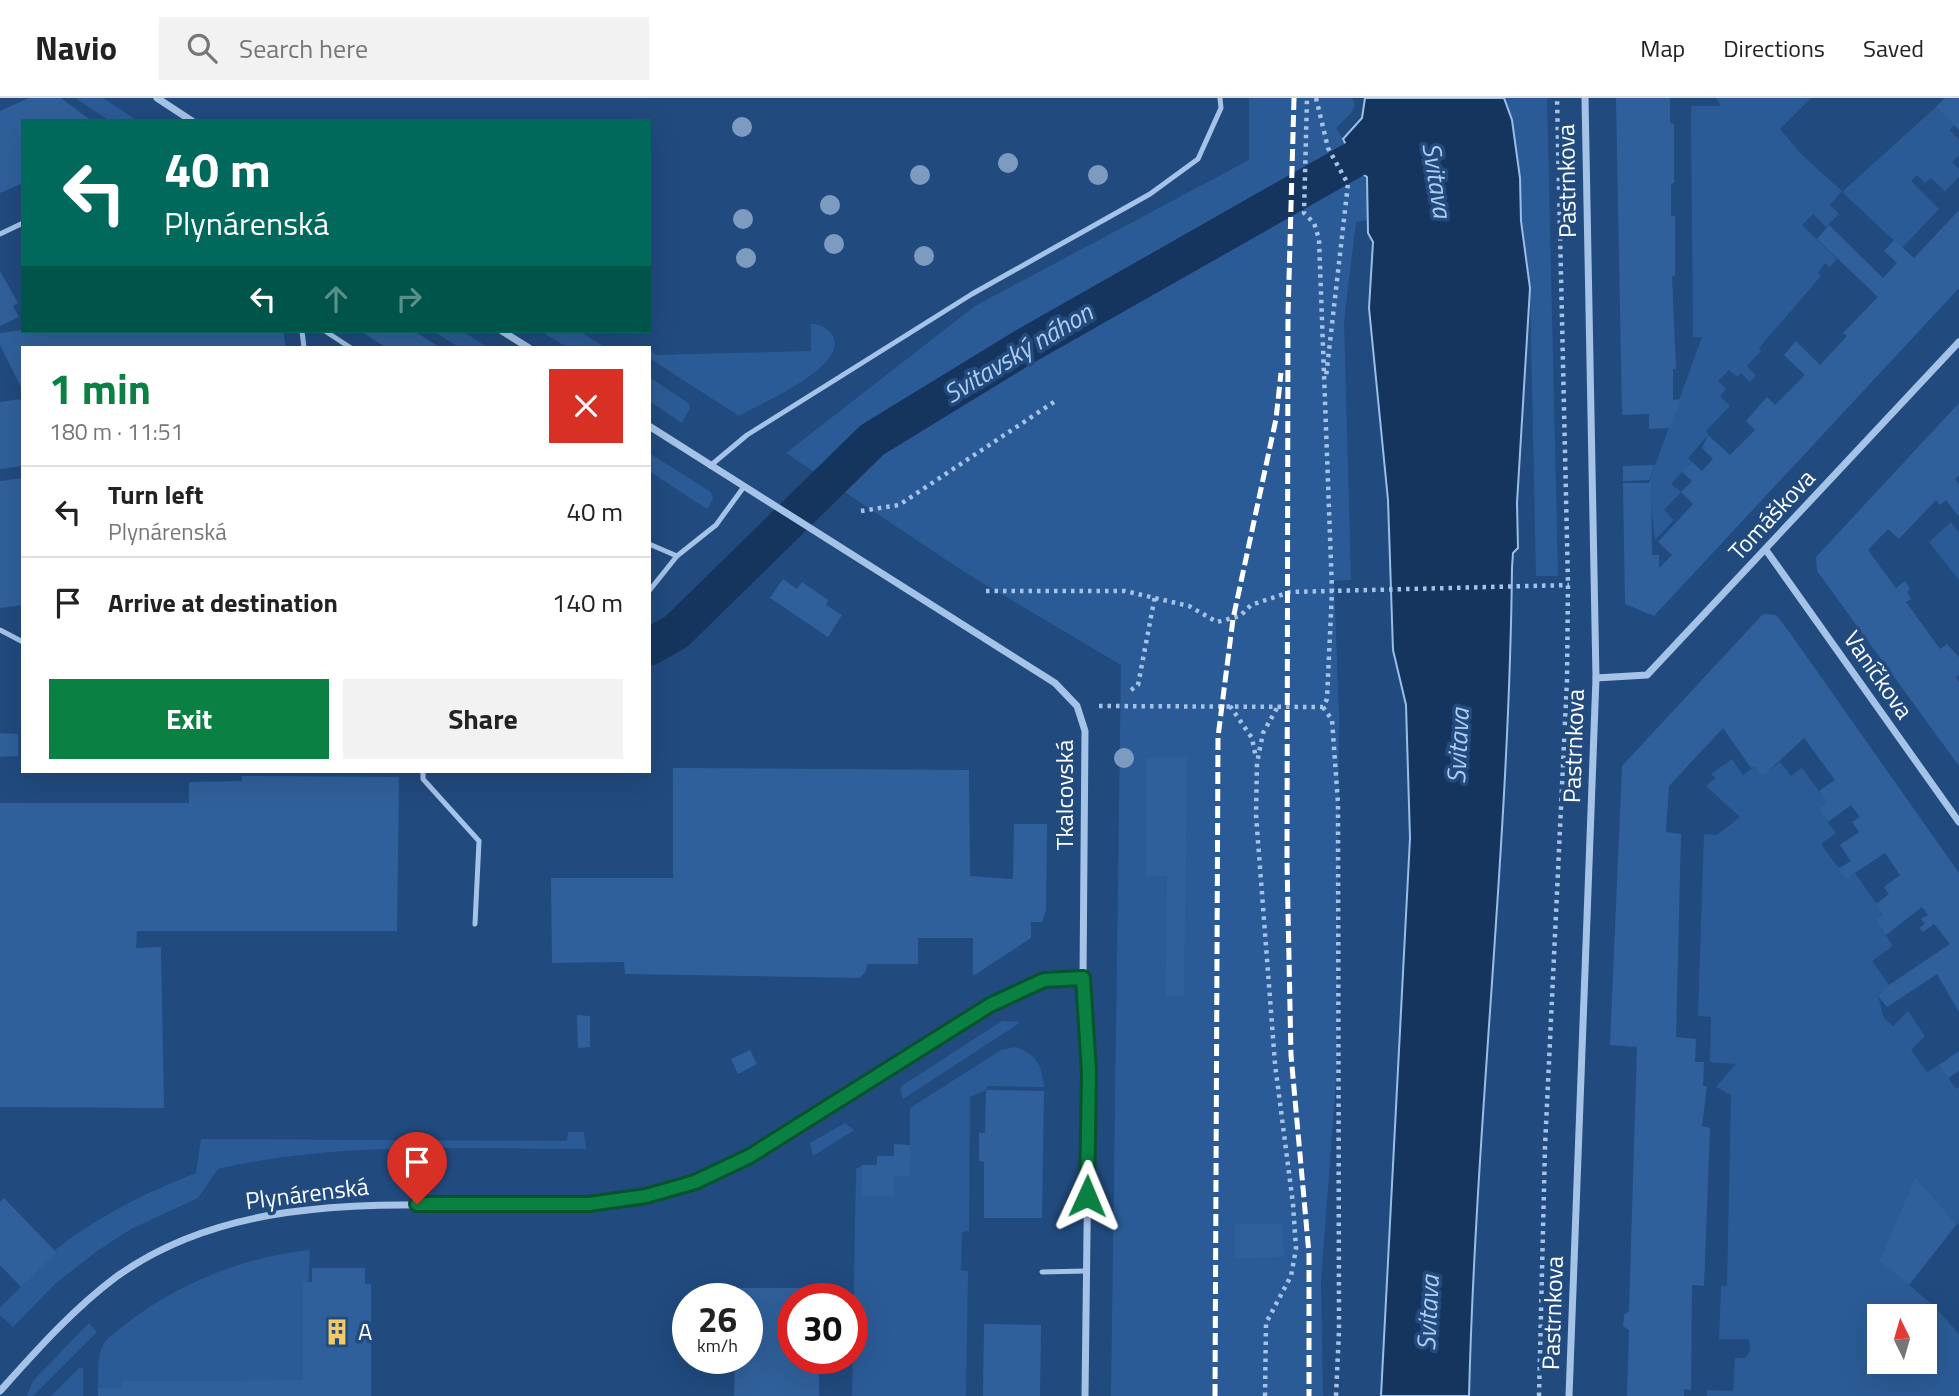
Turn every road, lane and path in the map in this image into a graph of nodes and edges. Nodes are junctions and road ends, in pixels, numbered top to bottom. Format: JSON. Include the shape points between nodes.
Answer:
{"nodes":[{"id":1,"x":157,"y":98,"type":"edge"},
{"id":2,"x":1220,"y":98,"type":"edge"},
{"id":3,"x":1307,"y":98,"type":"edge"},
{"id":4,"x":1316,"y":98,"type":"edge"},
{"id":5,"x":1557,"y":98,"type":"edge"},
{"id":6,"x":1585,"y":98,"type":"edge"},
{"id":7,"x":189,"y":119,"type":"edge"},
{"id":8,"x":21,"y":224,"type":"edge"},
{"id":9,"x":0,"y":234,"type":"edge"},
{"id":10,"x":328,"y":333,"type":"edge"},
{"id":11,"x":505,"y":333,"type":"edge"},
{"id":12,"x":1959,"y":342,"type":"edge"},
{"id":13,"x":348,"y":346,"type":"edge"},
{"id":14,"x":526,"y":346,"type":"edge"},
{"id":15,"x":1325,"y":392,"type":"junction"},
{"id":16,"x":1054,"y":402,"type":"dead end"},
{"id":17,"x":651,"y":427,"type":"edge"},
{"id":18,"x":710,"y":466,"type":"junction"},
{"id":19,"x":743,"y":488,"type":"junction"},
{"id":20,"x":862,"y":512,"type":"dead end"},
{"id":21,"x":651,"y":545,"type":"edge"},
{"id":22,"x":1766,"y":550,"type":"junction"},
{"id":23,"x":677,"y":556,"type":"junction"},
{"id":24,"x":1568,"y":585,"type":"junction"},
{"id":25,"x":651,"y":588,"type":"edge"},
{"id":26,"x":986,"y":590,"type":"dead end"},
{"id":27,"x":1334,"y":590,"type":"junction"},
{"id":28,"x":1155,"y":596,"type":"junction"},
{"id":29,"x":0,"y":630,"type":"edge"},
{"id":30,"x":21,"y":641,"type":"edge"},
{"id":31,"x":1596,"y":678,"type":"junction"},
{"id":32,"x":1131,"y":690,"type":"dead end"},
{"id":33,"x":1077,"y":706,"type":"junction"},
{"id":34,"x":1230,"y":706,"type":"junction"},
{"id":35,"x":1324,"y":707,"type":"junction"},
{"id":36,"x":1277,"y":708,"type":"junction"},
{"id":37,"x":1257,"y":762,"type":"junction"},
{"id":38,"x":423,"y":773,"type":"edge"},
{"id":39,"x":1959,"y":822,"type":"edge"},
{"id":40,"x":475,"y":925,"type":"dead end"},
{"id":41,"x":1083,"y":978,"type":"junction"},
{"id":42,"x":1085,"y":1271,"type":"junction"},
{"id":43,"x":1042,"y":1272,"type":"dead end"},
{"id":44,"x":0,"y":1391,"type":"edge"},
{"id":45,"x":1085,"y":1396,"type":"edge"},
{"id":46,"x":1265,"y":1396,"type":"edge"},
{"id":47,"x":1336,"y":1396,"type":"edge"},
{"id":48,"x":1539,"y":1396,"type":"edge"},
{"id":49,"x":1569,"y":1396,"type":"edge"}],
"edges":[{"from":1,"to":7,"type":"street"},
{"from":2,"to":18,"type":"lane","via":[[1221,108],[1198,159],[1150,194],[972,294],[747,435]]},
{"from":3,"to":15,"type":"path","via":[[1304,213],[1314,223],[1319,239]]},
{"from":4,"to":15,"type":"path","via":[[1328,148],[1348,184]]},
{"from":5,"to":24,"type":"path"},
{"from":6,"to":31,"type":"street","name":"Pastrnkova"},
{"from":8,"to":9,"type":"lane"},
{"from":10,"to":13,"type":"lane"},
{"from":11,"to":14,"type":"street"},
{"from":12,"to":22,"type":"street","name":"Tomáškova"},
{"from":15,"to":27,"type":"path"},
{"from":16,"to":20,"type":"path","via":[[899,505]]},
{"from":17,"to":18,"type":"street","name":"Tkalcovská"},
{"from":18,"to":19,"type":"street","name":"Tkalcovská"},
{"from":19,"to":23,"type":"lane","via":[[716,525]]},
{"from":19,"to":33,"type":"street","name":"Tkalcovská","via":[[1055,683]]},
{"from":21,"to":23,"type":"lane"},
{"from":22,"to":31,"type":"street","name":"Tomáškova","via":[[1647,675]]},
{"from":22,"to":39,"type":"street","name":"Vaníčkova"},
{"from":23,"to":25,"type":"lane"},
{"from":24,"to":27,"type":"path"},
{"from":24,"to":48,"type":"path"},
{"from":26,"to":28,"type":"path","via":[[1125,591]]},
{"from":27,"to":28,"type":"path","via":[[1290,592],[1217,622],[1189,606]]},
{"from":27,"to":35,"type":"path","via":[[1330,687]]},
{"from":28,"to":32,"type":"path","via":[[1138,685]]},
{"from":29,"to":30,"type":"lane"},
{"from":31,"to":49,"type":"street","name":"Pastrnkova"},
{"from":33,"to":34,"type":"path"},
{"from":33,"to":41,"type":"street","name":"Tkalcovská","via":[[1085,732]]},
{"from":34,"to":36,"type":"path"},
{"from":34,"to":37,"type":"path","via":[[1252,738]]},
{"from":35,"to":36,"type":"path"},
{"from":35,"to":47,"type":"path","via":[[1332,720],[1338,803]]},
{"from":36,"to":37,"type":"path","via":[[1263,733]]},
{"from":37,"to":46,"type":"path","via":[[1262,926],[1296,1249],[1290,1276],[1266,1323]]},
{"from":38,"to":40,"type":"lane","via":[[423,779],[479,841]]},
{"from":41,"to":42,"type":"street","name":"Tkalcovská","via":[[1089,1072]]},
{"from":41,"to":44,"type":"street","name":"Plynárenská","via":[[1044,980],[990,1005],[750,1156],[695,1182],[646,1196],[589,1204],[363,1204],[306,1208],[228,1224],[149,1256],[116,1278],[55,1332]]},
{"from":42,"to":43,"type":"lane"},
{"from":42,"to":45,"type":"street","name":"Tkalcovská"}]}
